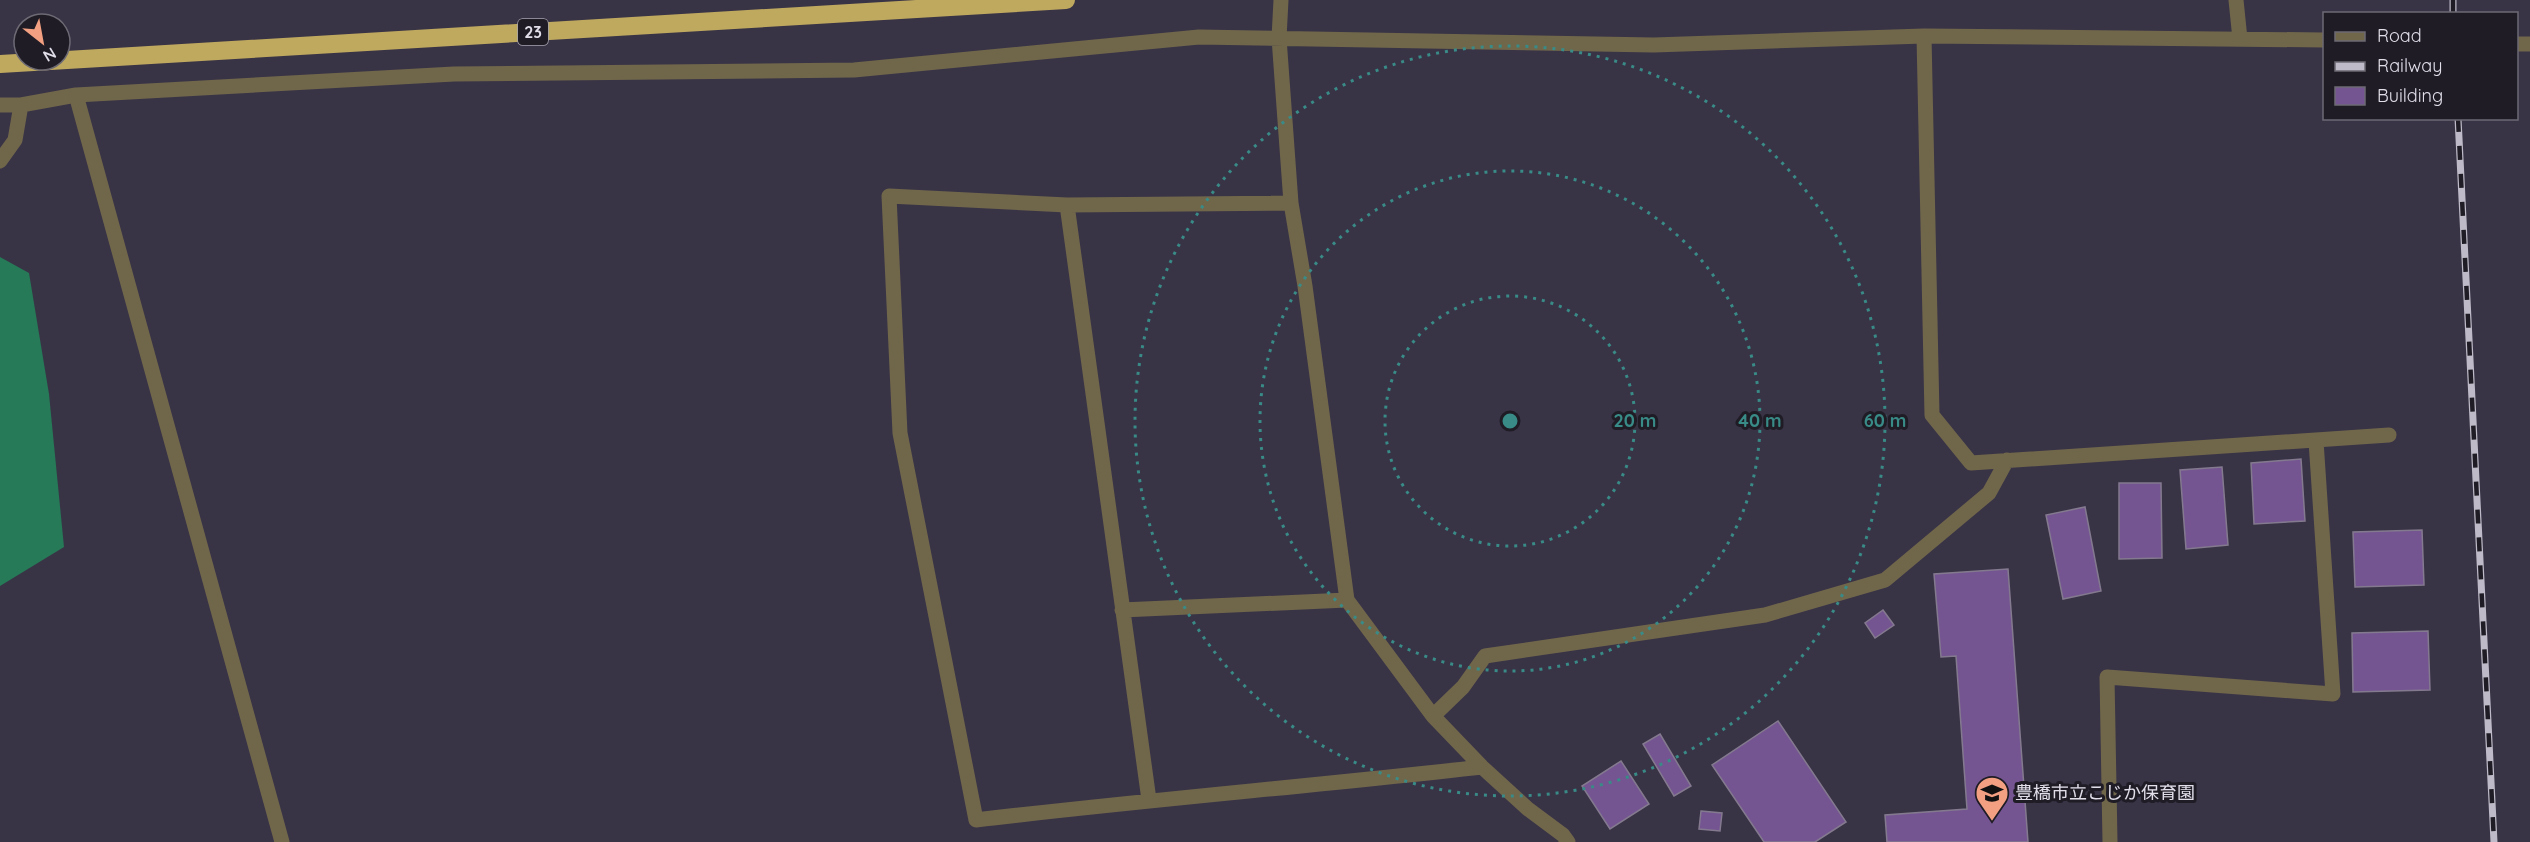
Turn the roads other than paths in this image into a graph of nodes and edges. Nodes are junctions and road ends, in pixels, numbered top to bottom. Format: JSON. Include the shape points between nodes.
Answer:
{"nodes":[{"id":1,"x":1066,"y":0,"type":"edge"},
{"id":2,"x":1281,"y":0,"type":"edge"},
{"id":3,"x":2236,"y":0,"type":"edge"},
{"id":4,"x":1924,"y":36,"type":"junction"},
{"id":5,"x":1279,"y":38,"type":"junction"},
{"id":6,"x":2240,"y":39,"type":"junction"},
{"id":7,"x":2323,"y":40,"type":"edge"},
{"id":8,"x":0,"y":64,"type":"edge"},
{"id":9,"x":76,"y":95,"type":"junction"},
{"id":10,"x":0,"y":105,"type":"edge"},
{"id":11,"x":21,"y":105,"type":"junction"},
{"id":12,"x":0,"y":161,"type":"edge"},
{"id":13,"x":1291,"y":203,"type":"junction"},
{"id":14,"x":1067,"y":205,"type":"junction"},
{"id":15,"x":2389,"y":435,"type":"dead end"},
{"id":16,"x":2316,"y":441,"type":"junction"},
{"id":17,"x":2007,"y":460,"type":"junction"},
{"id":18,"x":1347,"y":600,"type":"junction"},
{"id":19,"x":1122,"y":610,"type":"junction"},
{"id":20,"x":1433,"y":716,"type":"junction"},
{"id":21,"x":1482,"y":767,"type":"junction"},
{"id":22,"x":1149,"y":800,"type":"junction"},
{"id":23,"x":1564,"y":840,"type":"edge"},
{"id":24,"x":282,"y":842,"type":"edge"},
{"id":25,"x":2110,"y":842,"type":"edge"}],
"edges":[{"from":1,"to":8,"type":"highway","number":"23"},
{"from":2,"to":5,"type":"street"},
{"from":3,"to":6,"type":"street"},
{"from":4,"to":5,"type":"street","via":[[1654,45]]},
{"from":4,"to":6,"type":"street"},
{"from":4,"to":17,"type":"street","via":[[1932,415],[1971,463]]},
{"from":5,"to":9,"type":"street","via":[[1199,37],[854,70],[454,74]]},
{"from":5,"to":13,"type":"street"},
{"from":6,"to":7,"type":"street"},
{"from":9,"to":11,"type":"street"},
{"from":9,"to":24,"type":"street"},
{"from":10,"to":11,"type":"street"},
{"from":11,"to":12,"type":"street","via":[[15,140]]},
{"from":13,"to":14,"type":"street"},
{"from":13,"to":18,"type":"street"},
{"from":14,"to":19,"type":"street"},
{"from":14,"to":22,"type":"street","via":[[889,196],[900,433],[976,820]]},
{"from":15,"to":16,"type":"street"},
{"from":16,"to":17,"type":"street"},
{"from":16,"to":25,"type":"street","via":[[2333,694],[2107,677]]},
{"from":17,"to":20,"type":"street","via":[[1989,493],[1885,580],[1765,615],[1485,656]]},
{"from":18,"to":19,"type":"street"},
{"from":18,"to":20,"type":"street"},
{"from":19,"to":22,"type":"street"},
{"from":20,"to":21,"type":"street"},
{"from":21,"to":22,"type":"street"},
{"from":21,"to":23,"type":"street"}]}
